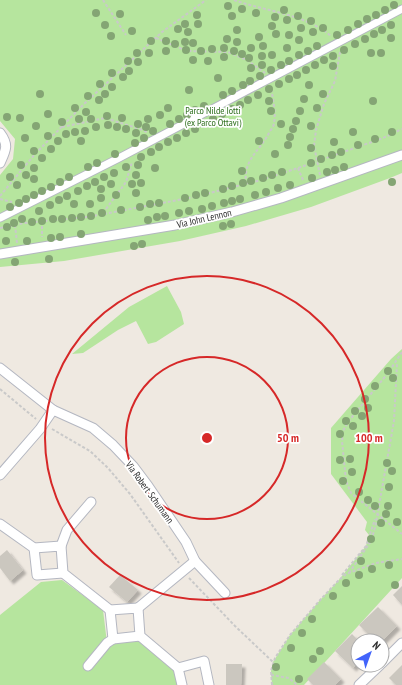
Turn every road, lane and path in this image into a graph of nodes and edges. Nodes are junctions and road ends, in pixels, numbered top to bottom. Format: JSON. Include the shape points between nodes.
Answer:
{"nodes":[{"id":1,"x":103,"y":0,"type":"edge"},
{"id":2,"x":206,"y":0,"type":"edge"},
{"id":3,"x":234,"y":0,"type":"edge"},
{"id":4,"x":402,"y":9,"type":"edge"},
{"id":5,"x":126,"y":35,"type":"dead end"},
{"id":6,"x":340,"y":42,"type":"junction"},
{"id":7,"x":61,"y":128,"type":"junction"},
{"id":8,"x":402,"y":129,"type":"edge"},
{"id":9,"x":0,"y":133,"type":"edge"},
{"id":10,"x":155,"y":139,"type":"junction"},
{"id":11,"x":134,"y":150,"type":"junction"},
{"id":12,"x":402,"y":155,"type":"edge"},
{"id":13,"x":0,"y":162,"type":"edge"},
{"id":14,"x":317,"y":162,"type":"junction"},
{"id":15,"x":298,"y":168,"type":"junction"},
{"id":16,"x":323,"y":183,"type":"junction"},
{"id":17,"x":306,"y":189,"type":"junction"},
{"id":18,"x":0,"y":196,"type":"edge"},
{"id":19,"x":102,"y":214,"type":"junction"},
{"id":20,"x":0,"y":218,"type":"edge"},
{"id":21,"x":42,"y":221,"type":"junction"},
{"id":22,"x":15,"y":225,"type":"junction"},
{"id":23,"x":0,"y":228,"type":"edge"},
{"id":24,"x":44,"y":248,"type":"junction"},
{"id":25,"x":18,"y":252,"type":"junction"},
{"id":26,"x":0,"y":254,"type":"edge"},
{"id":27,"x":402,"y":352,"type":"edge"},
{"id":28,"x":397,"y":361,"type":"junction"},
{"id":29,"x":0,"y":368,"type":"edge"},
{"id":30,"x":0,"y":389,"type":"edge"},
{"id":31,"x":53,"y":410,"type":"junction"},
{"id":32,"x":43,"y":424,"type":"junction"},
{"id":33,"x":0,"y":475,"type":"edge"},
{"id":34,"x":91,"y":502,"type":"dead end"},
{"id":35,"x":377,"y":514,"type":"junction"},
{"id":36,"x":0,"y":524,"type":"edge"},
{"id":37,"x":402,"y":534,"type":"edge"},
{"id":38,"x":61,"y":546,"type":"junction"},
{"id":39,"x":34,"y":548,"type":"junction"},
{"id":40,"x":402,"y":559,"type":"edge"},
{"id":41,"x":195,"y":561,"type":"junction"},
{"id":42,"x":184,"y":570,"type":"junction"},
{"id":43,"x":63,"y":573,"type":"junction"},
{"id":44,"x":349,"y":573,"type":"junction"},
{"id":45,"x":338,"y":581,"type":"junction"},
{"id":46,"x":225,"y":593,"type":"dead end"},
{"id":47,"x":138,"y":608,"type":"junction"},
{"id":48,"x":110,"y":610,"type":"junction"},
{"id":49,"x":140,"y":636,"type":"junction"},
{"id":50,"x":113,"y":639,"type":"junction"},
{"id":51,"x":402,"y":643,"type":"edge"},
{"id":52,"x":390,"y":655,"type":"edge"},
{"id":53,"x":273,"y":662,"type":"junction"},
{"id":54,"x":88,"y":666,"type":"dead end"},
{"id":55,"x":178,"y":668,"type":"junction"},
{"id":56,"x":372,"y":673,"type":"edge"},
{"id":57,"x":271,"y":675,"type":"junction"},
{"id":58,"x":182,"y":685,"type":"edge"},
{"id":59,"x":209,"y":685,"type":"edge"},
{"id":60,"x":272,"y":685,"type":"edge"},
{"id":61,"x":297,"y":685,"type":"edge"},
{"id":62,"x":360,"y":685,"type":"edge"}],
"edges":[{"from":1,"to":5,"type":"path"},
{"from":2,"to":7,"type":"path","via":[[138,53]]},
{"from":3,"to":6,"type":"path","via":[[310,23]]},
{"from":4,"to":6,"type":"street"},
{"from":6,"to":10,"type":"street"},
{"from":6,"to":14,"type":"path","via":[[335,81],[316,130],[314,146]]},
{"from":7,"to":10,"type":"path","via":[[105,118],[143,130]]},
{"from":7,"to":18,"type":"path"},
{"from":8,"to":14,"type":"path"},
{"from":9,"to":13,"type":"street","via":[[5,140],[6,150]]},
{"from":10,"to":11,"type":"street"},
{"from":11,"to":19,"type":"path","via":[[126,182]]},
{"from":11,"to":20,"type":"street"},
{"from":12,"to":16,"type":"street","name":"Via John Lennon"},
{"from":14,"to":15,"type":"path"},
{"from":14,"to":16,"type":"path"},
{"from":15,"to":17,"type":"path"},
{"from":15,"to":19,"type":"path","via":[[194,197]]},
{"from":16,"to":17,"type":"street","name":"Via John Lennon"},
{"from":17,"to":24,"type":"street","name":"Via John Lennon","via":[[204,219]]},
{"from":19,"to":21,"type":"path"},
{"from":21,"to":22,"type":"path"},
{"from":21,"to":24,"type":"path"},
{"from":22,"to":23,"type":"path"},
{"from":22,"to":25,"type":"path"},
{"from":24,"to":25,"type":"street","name":"Via John Lennon"},
{"from":25,"to":26,"type":"street","name":"Via John Lennon"},
{"from":27,"to":28,"type":"path"},
{"from":28,"to":35,"type":"path","via":[[394,421]]},
{"from":28,"to":35,"type":"path","via":[[348,422],[342,434],[346,481],[351,493]]},
{"from":29,"to":31,"type":"street","name":"Via Robert Schumann"},
{"from":30,"to":32,"type":"path"},
{"from":31,"to":32,"type":"street"},
{"from":31,"to":41,"type":"street","name":"Via Robert Schumann","via":[[93,428],[133,466],[186,542]]},
{"from":32,"to":33,"type":"street"},
{"from":32,"to":42,"type":"path","via":[[90,451],[108,468],[130,494]]},
{"from":34,"to":38,"type":"street","via":[[67,530]]},
{"from":35,"to":37,"type":"path"},
{"from":35,"to":44,"type":"path","via":[[371,541]]},
{"from":35,"to":45,"type":"path","via":[[366,546]]},
{"from":36,"to":39,"type":"street"},
{"from":38,"to":39,"type":"street"},
{"from":38,"to":43,"type":"street"},
{"from":39,"to":43,"type":"street","via":[[37,575]]},
{"from":40,"to":44,"type":"path","via":[[376,563]]},
{"from":41,"to":42,"type":"street"},
{"from":41,"to":46,"type":"street","name":"Via Robert Schumann"},
{"from":42,"to":47,"type":"street"},
{"from":42,"to":53,"type":"path","via":[[207,598]]},
{"from":43,"to":48,"type":"street"},
{"from":44,"to":45,"type":"path"},
{"from":45,"to":53,"type":"path","via":[[290,635]]},
{"from":47,"to":48,"type":"street"},
{"from":47,"to":49,"type":"street"},
{"from":48,"to":50,"type":"street"},
{"from":49,"to":50,"type":"street"},
{"from":49,"to":55,"type":"street"},
{"from":50,"to":54,"type":"street"},
{"from":51,"to":52,"type":"street"},
{"from":53,"to":57,"type":"path"},
{"from":55,"to":58,"type":"street"},
{"from":55,"to":59,"type":"street","via":[[204,661]]},
{"from":56,"to":62,"type":"street"},
{"from":57,"to":60,"type":"path"},
{"from":57,"to":61,"type":"path","via":[[289,678]]}]}
